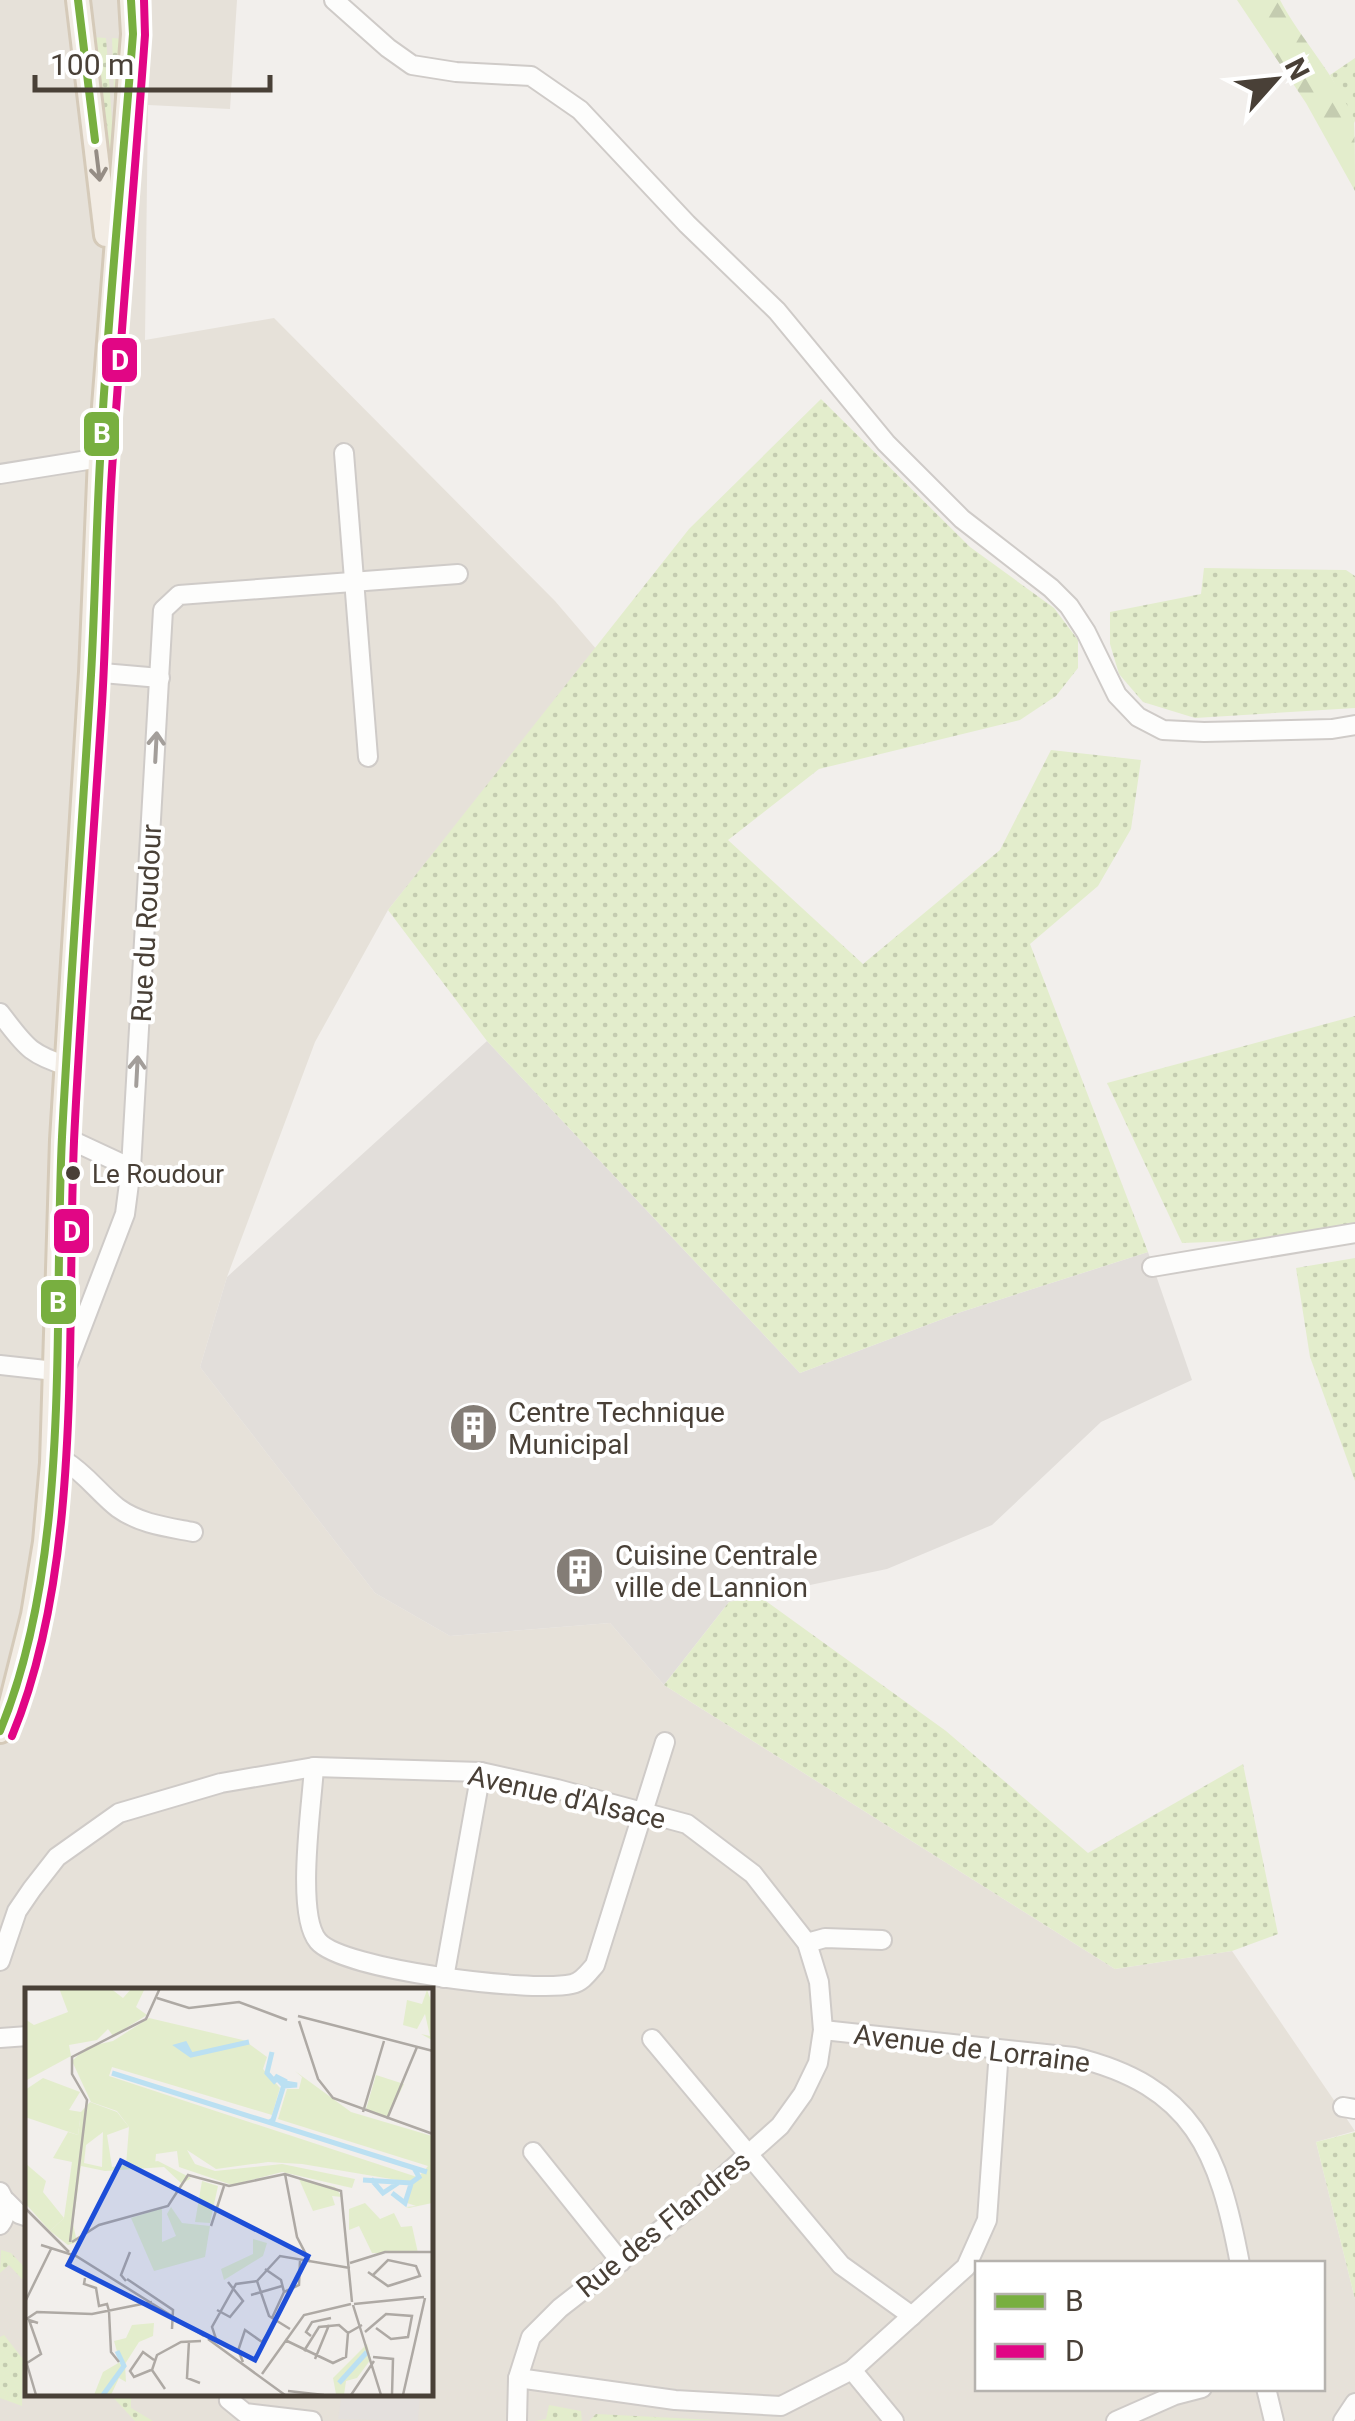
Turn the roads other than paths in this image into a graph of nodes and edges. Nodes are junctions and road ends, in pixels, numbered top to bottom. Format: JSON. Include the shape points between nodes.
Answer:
{"nodes":[{"id":1,"x":78,"y":0,"type":"edge"},
{"id":2,"x":131,"y":0,"type":"edge"},
{"id":3,"x":334,"y":0,"type":"edge"},
{"id":4,"x":112,"y":284,"type":"junction"},
{"id":5,"x":344,"y":453,"type":"dead end"},
{"id":6,"x":100,"y":458,"type":"junction"},
{"id":7,"x":0,"y":474,"type":"edge"},
{"id":8,"x":458,"y":574,"type":"dead end"},
{"id":9,"x":353,"y":583,"type":"junction"},
{"id":10,"x":91,"y":672,"type":"junction"},
{"id":11,"x":160,"y":678,"type":"junction"},
{"id":12,"x":1355,"y":725,"type":"edge"},
{"id":13,"x":368,"y":757,"type":"dead end"},
{"id":14,"x":0,"y":1012,"type":"edge"},
{"id":15,"x":68,"y":1066,"type":"junction"},
{"id":16,"x":62,"y":1140,"type":"junction"},
{"id":17,"x":132,"y":1168,"type":"junction"},
{"id":18,"x":1355,"y":1233,"type":"edge"},
{"id":19,"x":1152,"y":1268,"type":"dead end"},
{"id":20,"x":0,"y":1366,"type":"edge"},
{"id":21,"x":55,"y":1371,"type":"junction"},
{"id":22,"x":52,"y":1463,"type":"junction"},
{"id":23,"x":193,"y":1532,"type":"dead end"},
{"id":24,"x":0,"y":1692,"type":"edge"},
{"id":25,"x":0,"y":1730,"type":"edge"},
{"id":26,"x":665,"y":1742,"type":"dead end"},
{"id":27,"x":314,"y":1767,"type":"junction"},
{"id":28,"x":480,"y":1772,"type":"junction"},
{"id":29,"x":644,"y":1812,"type":"junction"},
{"id":30,"x":882,"y":1940,"type":"dead end"},
{"id":31,"x":807,"y":1943,"type":"junction"},
{"id":32,"x":0,"y":1961,"type":"edge"},
{"id":33,"x":444,"y":1978,"type":"junction"},
{"id":34,"x":823,"y":2030,"type":"junction"},
{"id":35,"x":25,"y":2036,"type":"edge"},
{"id":36,"x":0,"y":2038,"type":"edge"},
{"id":37,"x":652,"y":2039,"type":"dead end"},
{"id":38,"x":999,"y":2050,"type":"junction"},
{"id":39,"x":533,"y":2152,"type":"dead end"},
{"id":40,"x":750,"y":2154,"type":"junction"},
{"id":41,"x":3,"y":2196,"type":"edge"},
{"id":42,"x":25,"y":2217,"type":"edge"},
{"id":43,"x":0,"y":2225,"type":"edge"},
{"id":44,"x":1239,"y":2261,"type":"edge"},
{"id":45,"x":621,"y":2262,"type":"junction"},
{"id":46,"x":912,"y":2316,"type":"junction"},
{"id":47,"x":852,"y":2370,"type":"junction"},
{"id":48,"x":518,"y":2378,"type":"junction"},
{"id":49,"x":1190,"y":2391,"type":"edge"},
{"id":50,"x":1267,"y":2391,"type":"edge"},
{"id":51,"x":230,"y":2396,"type":"edge"},
{"id":52,"x":1355,"y":2403,"type":"edge"},
{"id":53,"x":782,"y":2414,"type":"edge"},
{"id":54,"x":226,"y":2421,"type":"edge"},
{"id":55,"x":312,"y":2421,"type":"edge"},
{"id":56,"x":517,"y":2421,"type":"edge"},
{"id":57,"x":894,"y":2421,"type":"edge"},
{"id":58,"x":1116,"y":2421,"type":"edge"},
{"id":59,"x":1274,"y":2421,"type":"edge"},
{"id":60,"x":1343,"y":2421,"type":"edge"}],
"edges":[{"from":1,"to":4,"type":"main road","one_way":true},
{"from":2,"to":4,"type":"main road"},
{"from":3,"to":12,"type":"street","via":[[412,65],[532,76],[580,110],[777,311],[886,442],[962,520],[1069,606],[1116,696],[1138,717],[1163,730],[1204,732]]},
{"from":4,"to":6,"type":"main road"},
{"from":5,"to":9,"type":"street"},
{"from":6,"to":7,"type":"street"},
{"from":6,"to":10,"type":"main road"},
{"from":8,"to":9,"type":"street","name":"Rue du Roudour"},
{"from":9,"to":11,"type":"street","name":"Rue du Roudour","via":[[179,595],[163,610]]},
{"from":9,"to":13,"type":"street"},
{"from":10,"to":11,"type":"street"},
{"from":10,"to":15,"type":"main road"},
{"from":17,"to":11,"type":"street","name":"Rue du Roudour","one_way":true},
{"from":14,"to":15,"type":"street","via":[[27,1048]]},
{"from":15,"to":16,"type":"main road"},
{"from":16,"to":17,"type":"street"},
{"from":16,"to":21,"type":"main road"},
{"from":17,"to":21,"type":"street","name":"Rue du Roudour","via":[[125,1214],[94,1300],[68,1362]]},
{"from":18,"to":19,"type":"street"},
{"from":20,"to":21,"type":"street"},
{"from":21,"to":22,"type":"main road"},
{"from":22,"to":23,"type":"street","via":[[66,1461],[85,1473],[120,1509],[144,1522]]},
{"from":22,"to":24,"type":"main road"},
{"from":22,"to":25,"type":"main road","via":[[33,1615]]},
{"from":26,"to":29,"type":"street"},
{"from":27,"to":28,"type":"street","name":"Avenue d'Alsace"},
{"from":27,"to":32,"type":"street","name":"Avenue d'Alsace","via":[[221,1783],[119,1812],[57,1857],[40,1878],[17,1911]]},
{"from":27,"to":33,"type":"street","via":[[306,1888],[308,1921],[318,1941],[334,1954]]},
{"from":28,"to":29,"type":"street","name":"Avenue d'Alsace"},
{"from":28,"to":33,"type":"street"},
{"from":29,"to":31,"type":"street","name":"Avenue d'Alsace","via":[[687,1824],[753,1874]]},
{"from":29,"to":33,"type":"street","via":[[595,1966],[578,1984]]},
{"from":30,"to":31,"type":"street"},
{"from":31,"to":34,"type":"street","name":"Avenue d'Alsace"},
{"from":34,"to":38,"type":"street","name":"Avenue de Lorraine"},
{"from":34,"to":40,"type":"street","name":"Rue des Flandres","via":[[818,2063],[802,2094]]},
{"from":35,"to":36,"type":"street"},
{"from":37,"to":40,"type":"street"},
{"from":38,"to":44,"type":"street","name":"Avenue de Lorraine","via":[[1111,2066],[1184,2112],[1212,2160]]},
{"from":38,"to":46,"type":"street","via":[[987,2220],[966,2267]]},
{"from":39,"to":45,"type":"street"},
{"from":40,"to":45,"type":"street","name":"Rue des Flandres"},
{"from":40,"to":46,"type":"street","via":[[842,2265]]},
{"from":41,"to":42,"type":"street"},
{"from":41,"to":43,"type":"street"},
{"from":45,"to":48,"type":"street","name":"Rue des Flandres","via":[[531,2337]]},
{"from":46,"to":47,"type":"street"},
{"from":47,"to":53,"type":"street"},
{"from":47,"to":57,"type":"street"},
{"from":48,"to":53,"type":"street"},
{"from":48,"to":56,"type":"street","name":"Rue des Flandres"},
{"from":49,"to":58,"type":"street"},
{"from":50,"to":59,"type":"street"},
{"from":51,"to":54,"type":"street"},
{"from":51,"to":55,"type":"street","via":[[245,2413]]},
{"from":52,"to":60,"type":"street"}]}
